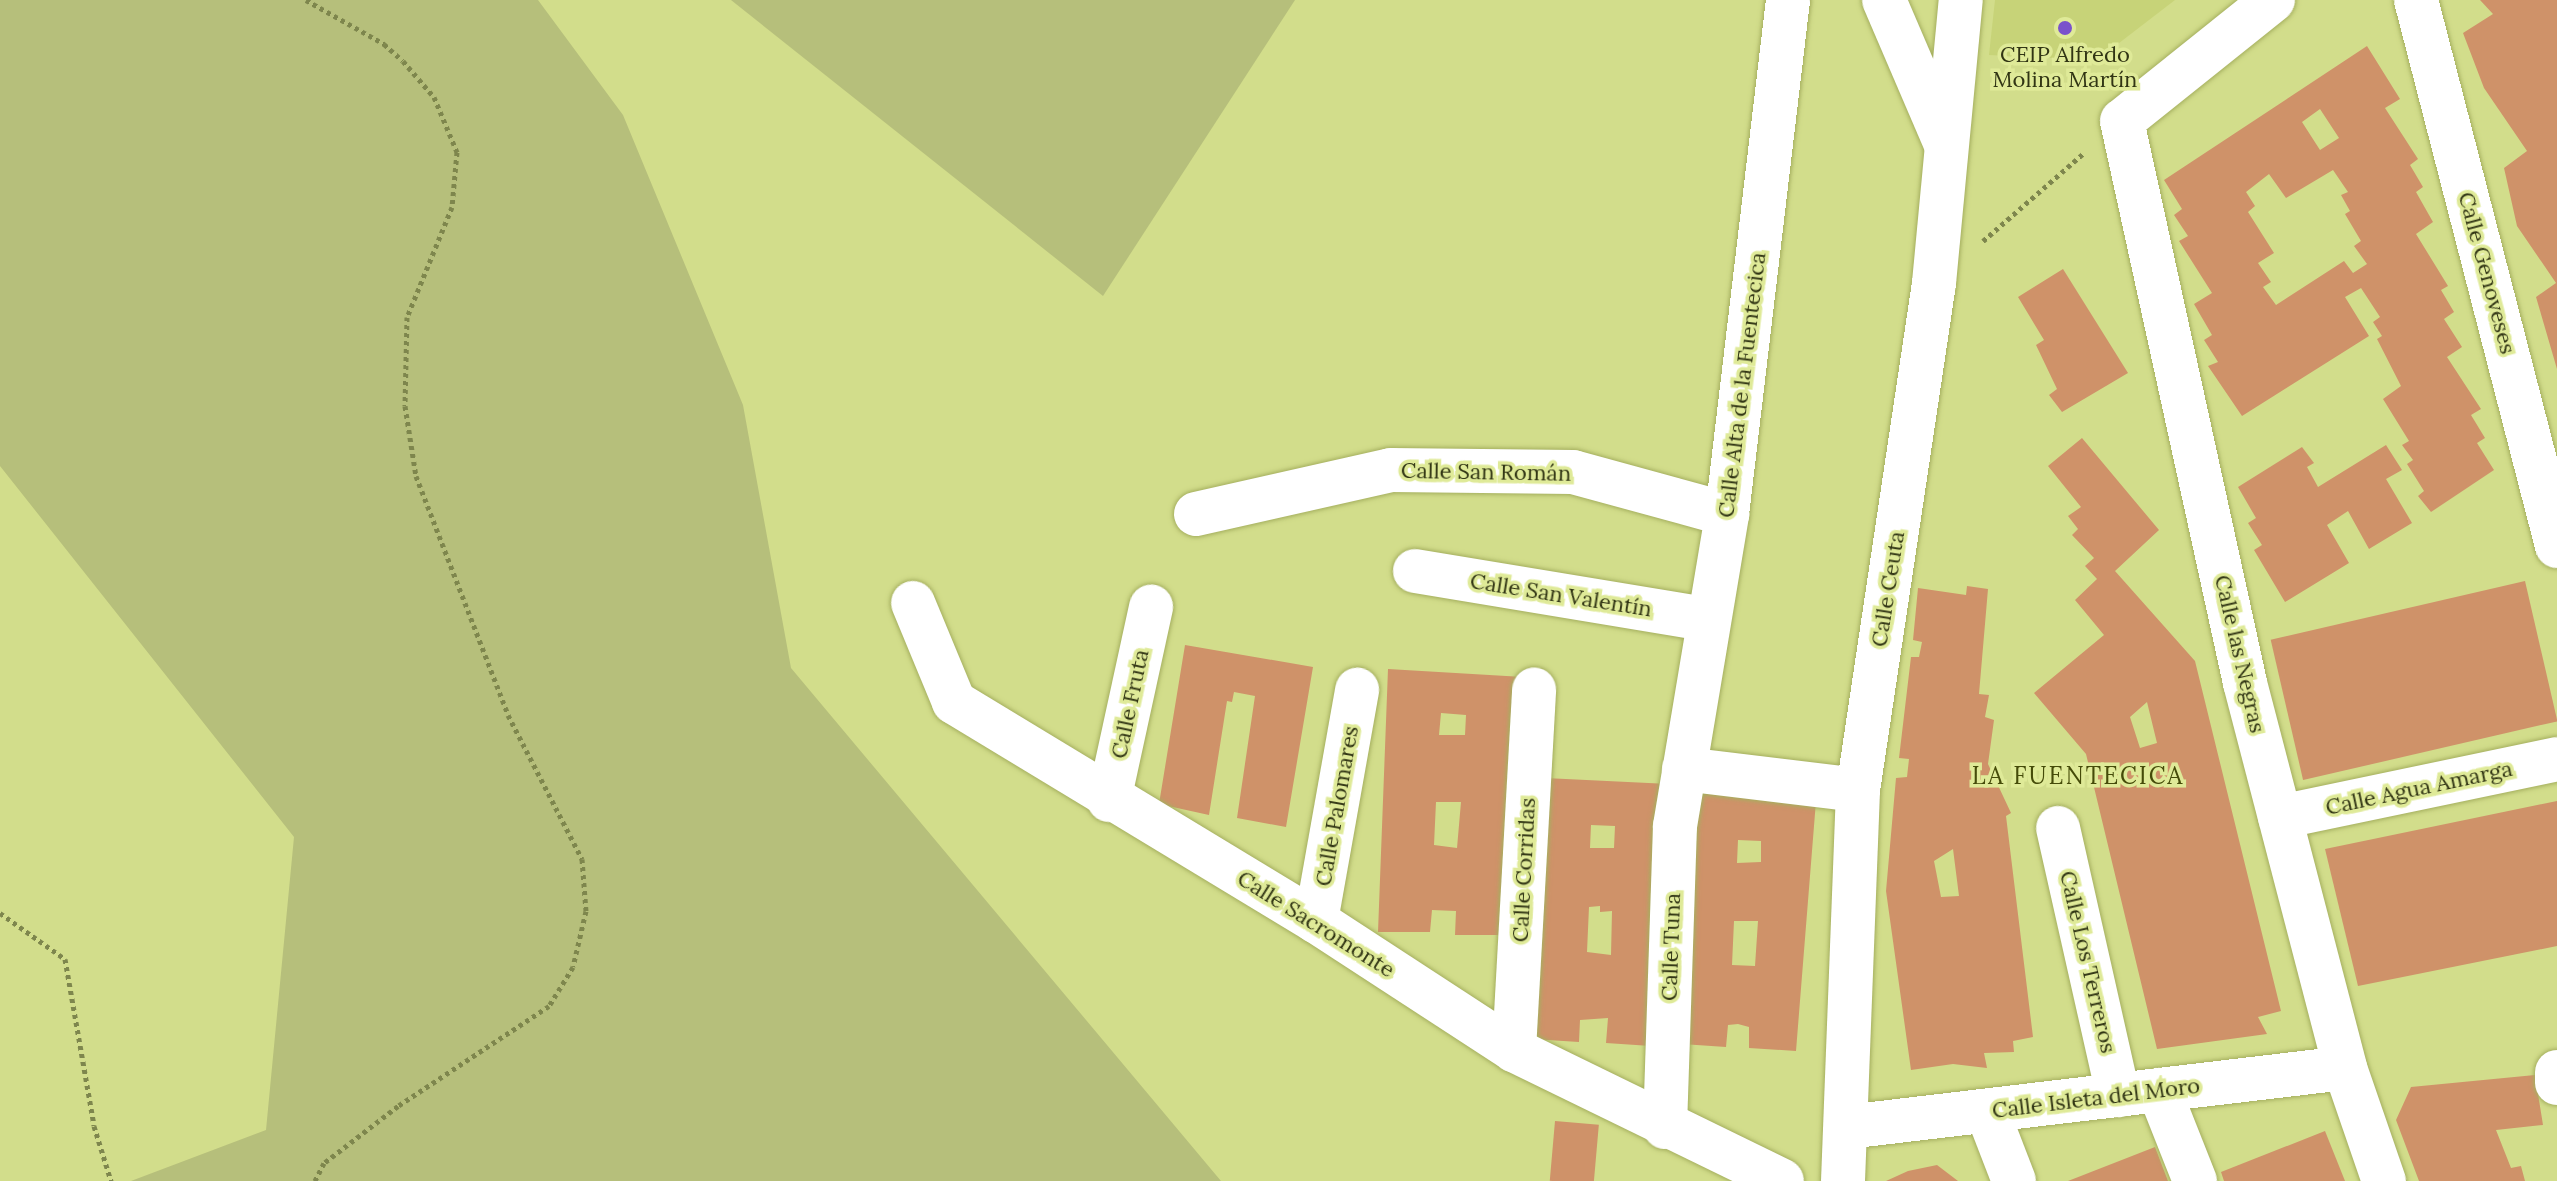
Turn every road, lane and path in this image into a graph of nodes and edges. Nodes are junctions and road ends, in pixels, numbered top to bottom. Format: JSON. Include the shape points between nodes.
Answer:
{"nodes":[{"id":1,"x":306,"y":0,"type":"edge"},
{"id":2,"x":1788,"y":0,"type":"edge"},
{"id":3,"x":1884,"y":0,"type":"edge"},
{"id":4,"x":1961,"y":0,"type":"edge"},
{"id":5,"x":2273,"y":0,"type":"edge"},
{"id":6,"x":2416,"y":0,"type":"edge"},
{"id":7,"x":2122,"y":121,"type":"junction"},
{"id":8,"x":1945,"y":142,"type":"junction"},
{"id":9,"x":1934,"y":283,"type":"junction"},
{"id":10,"x":1196,"y":514,"type":"dead end"},
{"id":11,"x":1727,"y":514,"type":"junction"},
{"id":12,"x":2557,"y":546,"type":"edge"},
{"id":13,"x":1415,"y":571,"type":"dead end"},
{"id":14,"x":913,"y":603,"type":"dead end"},
{"id":15,"x":1151,"y":607,"type":"dead end"},
{"id":16,"x":1706,"y":619,"type":"junction"},
{"id":17,"x":1357,"y":690,"type":"dead end"},
{"id":18,"x":1534,"y":690,"type":"dead end"},
{"id":19,"x":2557,"y":759,"type":"edge"},
{"id":20,"x":1684,"y":769,"type":"junction"},
{"id":21,"x":1858,"y":790,"type":"junction"},
{"id":22,"x":1109,"y":800,"type":"junction"},
{"id":23,"x":2280,"y":817,"type":"junction"},
{"id":24,"x":2058,"y":828,"type":"dead end"},
{"id":25,"x":0,"y":913,"type":"edge"},
{"id":26,"x":1316,"y":921,"type":"junction"},
{"id":27,"x":1514,"y":1050,"type":"junction"},
{"id":28,"x":2345,"y":1068,"type":"junction"},
{"id":29,"x":2557,"y":1072,"type":"edge"},
{"id":30,"x":2557,"y":1083,"type":"edge"},
{"id":31,"x":2139,"y":1093,"type":"junction"},
{"id":32,"x":1987,"y":1111,"type":"junction"},
{"id":33,"x":1665,"y":1127,"type":"junction"},
{"id":34,"x":1847,"y":1127,"type":"junction"},
{"id":35,"x":111,"y":1181,"type":"edge"},
{"id":36,"x":315,"y":1181,"type":"edge"},
{"id":37,"x":1782,"y":1181,"type":"edge"},
{"id":38,"x":1843,"y":1181,"type":"edge"},
{"id":39,"x":2014,"y":1181,"type":"edge"},
{"id":40,"x":2195,"y":1181,"type":"edge"},
{"id":41,"x":2384,"y":1181,"type":"edge"}],
"edges":[{"from":1,"to":36,"type":"path","via":[[384,44],[403,61],[434,97],[457,152],[452,207],[407,317],[405,406],[414,462],[492,679],[582,859],[586,911],[573,967],[549,1006],[398,1106],[324,1163]]},
{"from":2,"to":11,"type":"street","name":"Calle Alta de la Fuentecica"},
{"from":3,"to":8,"type":"street"},
{"from":4,"to":8,"type":"street","name":"Calle Ceuta"},
{"from":5,"to":7,"type":"street"},
{"from":6,"to":12,"type":"street","name":"Calle Genoveses"},
{"from":7,"to":9,"type":"path"},
{"from":7,"to":23,"type":"street","name":"Calle las Negras","via":[[2245,683]]},
{"from":8,"to":9,"type":"street","name":"Calle Ceuta"},
{"from":9,"to":21,"type":"street","name":"Calle Ceuta"},
{"from":10,"to":11,"type":"street","name":"Calle San Román","via":[[1391,470],[1573,472]]},
{"from":11,"to":16,"type":"street","name":"Calle Alta de la Fuentecica"},
{"from":13,"to":16,"type":"street","name":"Calle San Valentín"},
{"from":14,"to":22,"type":"street","name":"Calle Sacromonte","via":[[954,702]]},
{"from":15,"to":22,"type":"street","name":"Calle Fruta"},
{"from":16,"to":20,"type":"street","name":"Calle Alta de la Fuentecica"},
{"from":17,"to":26,"type":"street","name":"Calle Palomares"},
{"from":18,"to":27,"type":"street","name":"Calle Corridas"},
{"from":19,"to":23,"type":"street","name":"Calle Agua Amarga"},
{"from":20,"to":21,"type":"street"},
{"from":20,"to":33,"type":"street","name":"Calle Tuna","via":[[1675,826]]},
{"from":21,"to":34,"type":"street","name":"Calle Ceuta"},
{"from":22,"to":26,"type":"street","name":"Calle Sacromonte"},
{"from":23,"to":28,"type":"street","name":"Calle las Negras"},
{"from":24,"to":31,"type":"street","name":"Calle Los Terreros"},
{"from":25,"to":35,"type":"path","via":[[65,959],[94,1126]]},
{"from":26,"to":27,"type":"street","name":"Calle Sacromonte"},
{"from":27,"to":33,"type":"street","name":"Calle Sacromonte"},
{"from":28,"to":31,"type":"street","name":"Calle Isleta del Moro"},
{"from":28,"to":41,"type":"street","name":"Calle las Negras"},
{"from":29,"to":30,"type":"street"},
{"from":31,"to":32,"type":"street","name":"Calle Isleta del Moro"},
{"from":31,"to":40,"type":"street","name":"Calle Los Terreros"},
{"from":32,"to":34,"type":"street","name":"Calle Isleta del Moro"},
{"from":32,"to":39,"type":"street"},
{"from":33,"to":37,"type":"street","name":"Calle Sacromonte"},
{"from":34,"to":38,"type":"street","name":"Calle Ceuta"}]}
